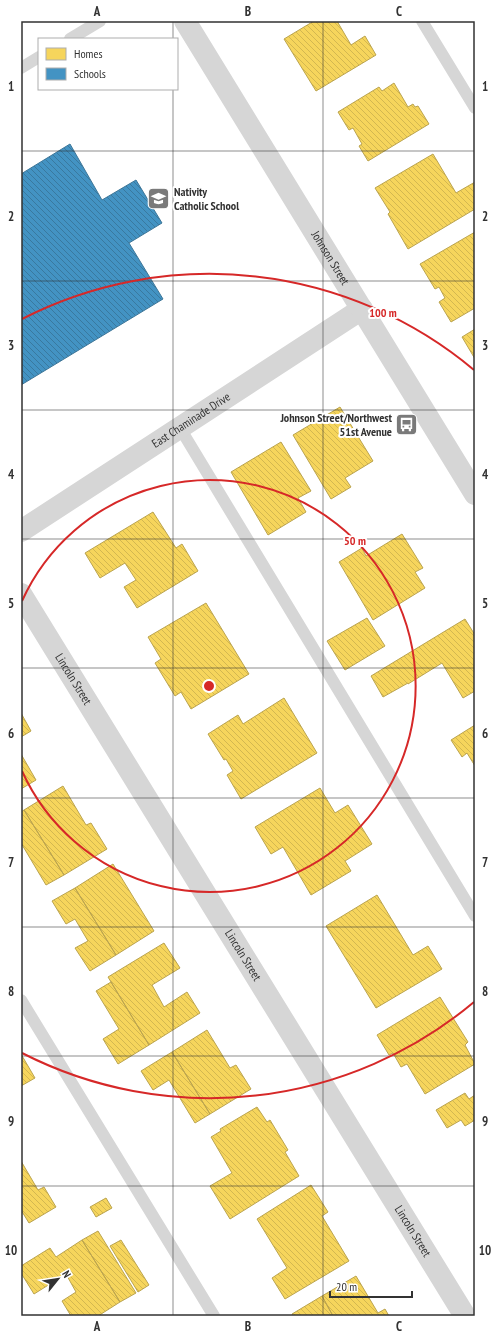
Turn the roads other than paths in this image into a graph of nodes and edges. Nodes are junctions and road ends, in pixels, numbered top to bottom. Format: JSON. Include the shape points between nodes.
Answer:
{"nodes":[{"id":1,"x":100,"y":21,"type":"edge"},
{"id":2,"x":185,"y":21,"type":"edge"},
{"id":3,"x":422,"y":21,"type":"edge"},
{"id":4,"x":84,"y":25,"type":"edge"},
{"id":5,"x":71,"y":38,"type":"edge"},
{"id":6,"x":38,"y":58,"type":"edge"},
{"id":7,"x":21,"y":68,"type":"edge"},
{"id":8,"x":475,"y":108,"type":"edge"},
{"id":9,"x":362,"y":309,"type":"junction"},
{"id":10,"x":180,"y":428,"type":"junction"},
{"id":11,"x":475,"y":494,"type":"edge"},
{"id":12,"x":21,"y":531,"type":"edge"},
{"id":13,"x":21,"y":594,"type":"edge"},
{"id":14,"x":475,"y":916,"type":"edge"},
{"id":15,"x":21,"y":1000,"type":"edge"},
{"id":16,"x":214,"y":1316,"type":"edge"},
{"id":17,"x":465,"y":1316,"type":"edge"}],
"edges":[{"from":1,"to":4,"type":"lane"},
{"from":2,"to":9,"type":"street","name":"Johnson Street"},
{"from":3,"to":8,"type":"lane"},
{"from":4,"to":5,"type":"lane"},
{"from":6,"to":7,"type":"lane"},
{"from":9,"to":10,"type":"street","name":"East Chaminade Drive"},
{"from":9,"to":11,"type":"street","name":"Johnson Street"},
{"from":10,"to":12,"type":"street","name":"East Chaminade Drive"},
{"from":10,"to":14,"type":"lane"},
{"from":13,"to":17,"type":"street","name":"Lincoln Street"},
{"from":15,"to":16,"type":"lane"}]}
